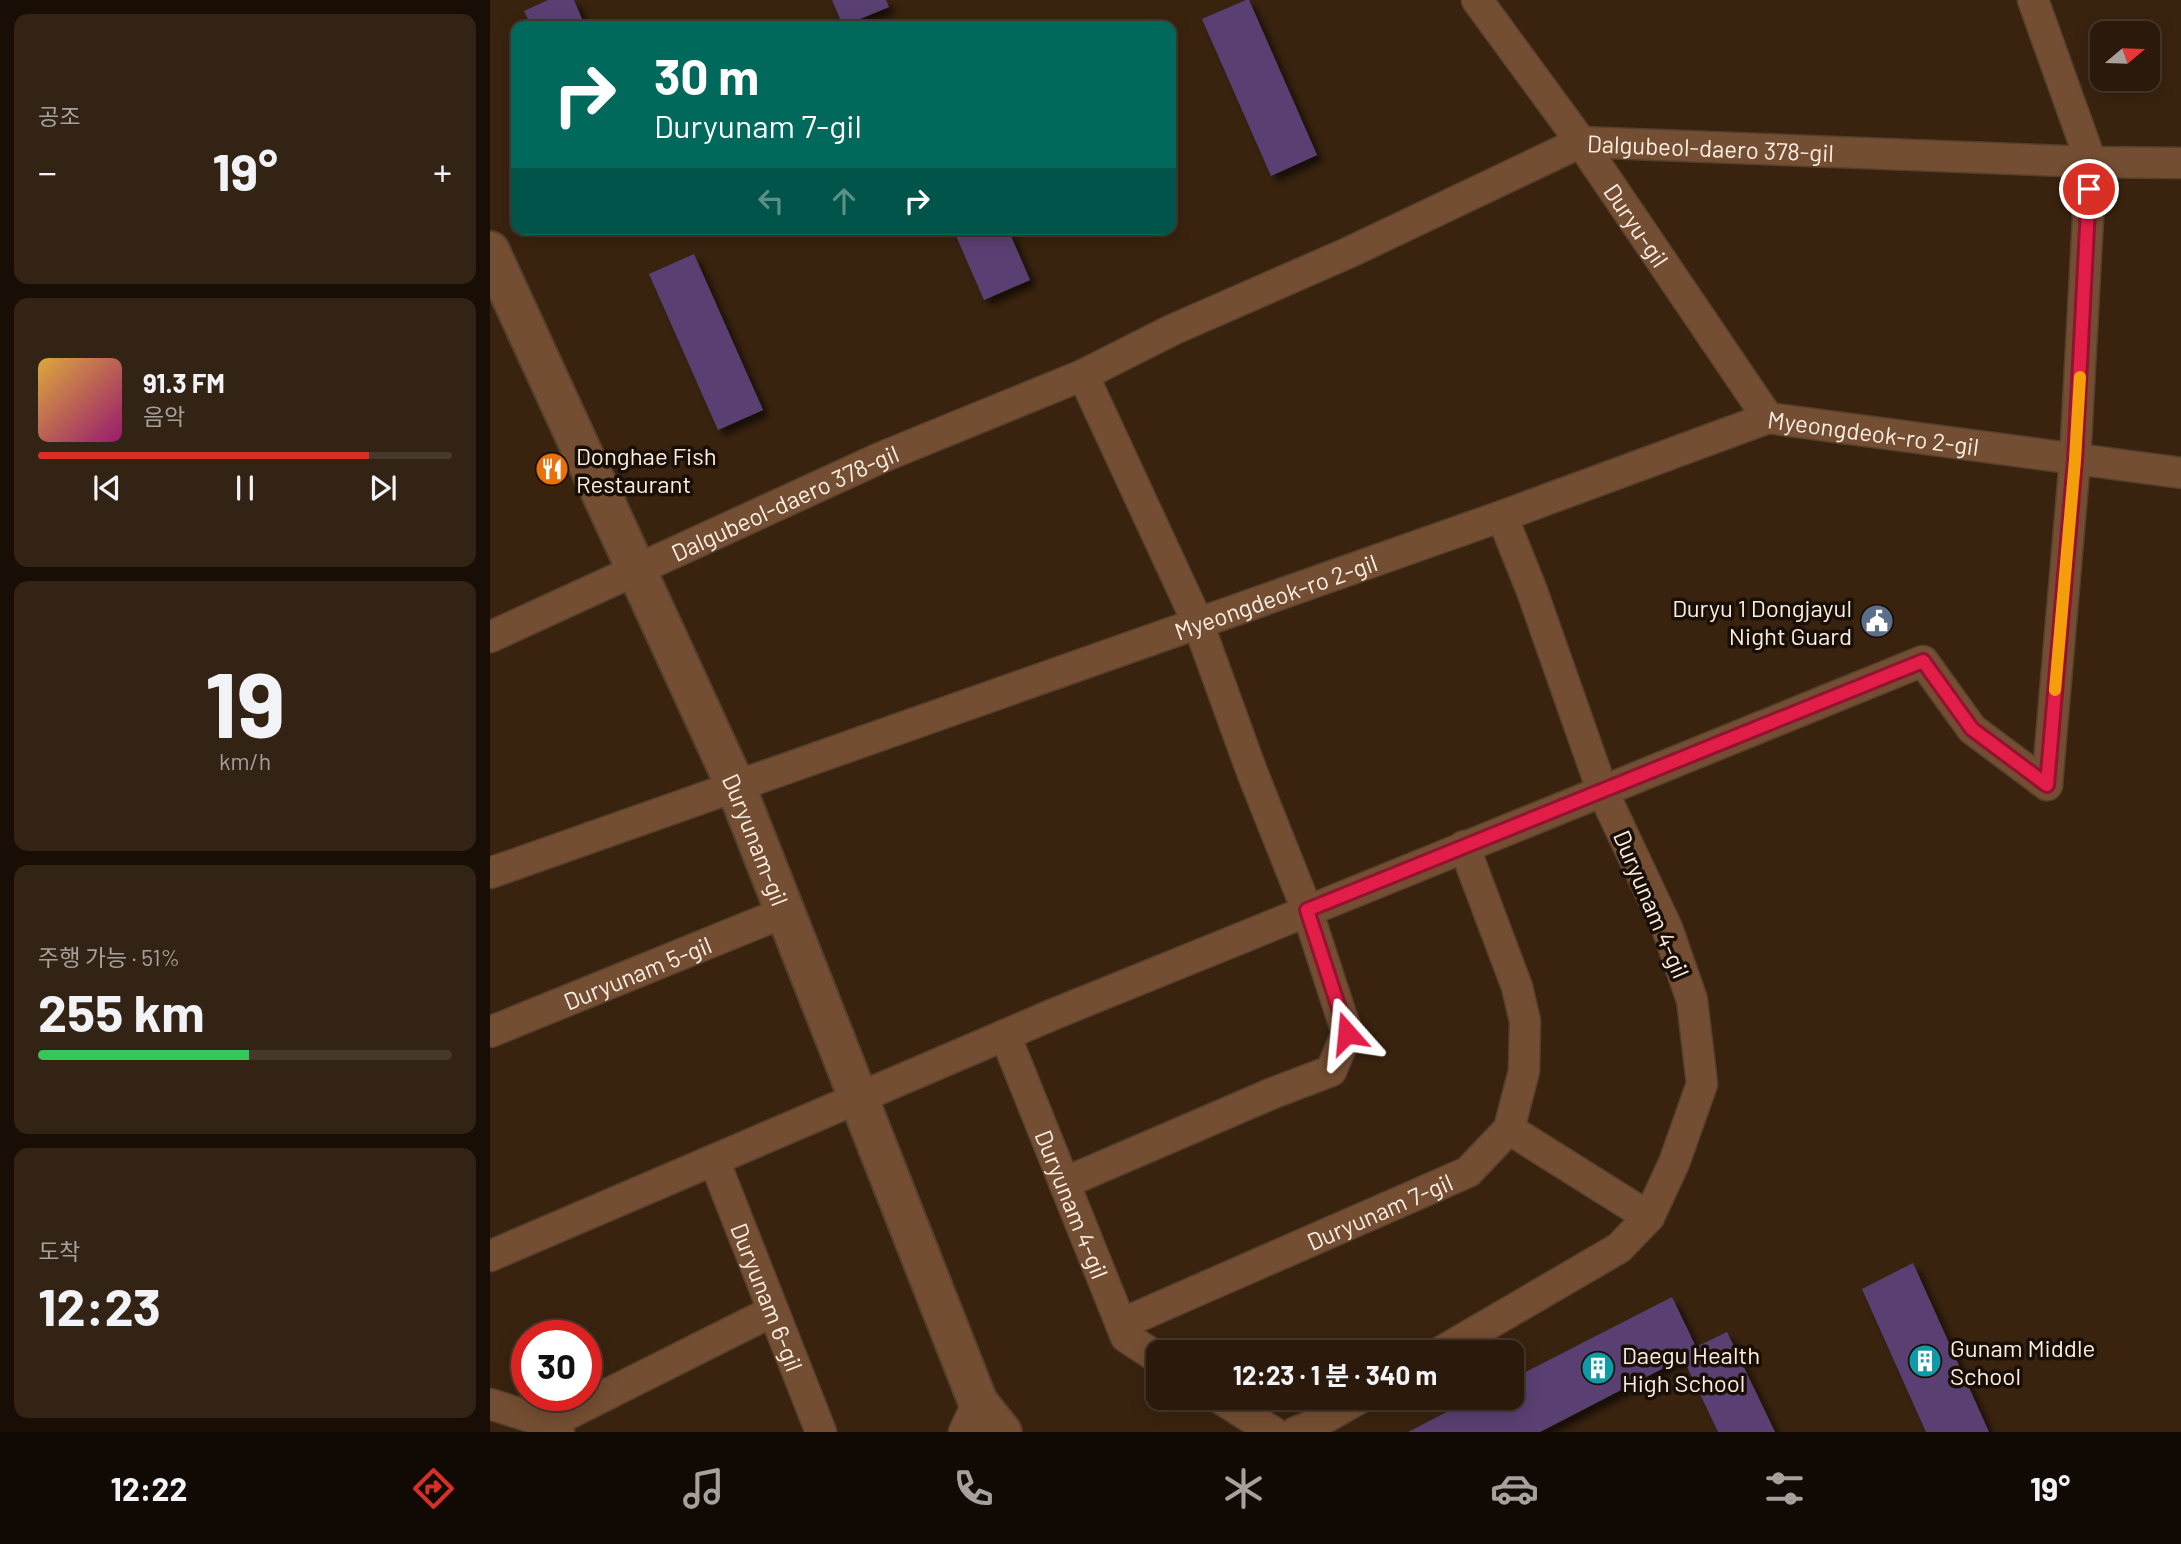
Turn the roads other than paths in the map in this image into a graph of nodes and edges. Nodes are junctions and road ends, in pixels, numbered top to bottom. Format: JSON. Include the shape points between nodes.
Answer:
{"nodes":[{"id":1,"x":1477,"y":0,"type":"edge"},
{"id":2,"x":2033,"y":0,"type":"edge"},
{"id":3,"x":1581,"y":142,"type":"junction"},
{"id":4,"x":2091,"y":162,"type":"junction"},
{"id":5,"x":2181,"y":163,"type":"edge"},
{"id":6,"x":493,"y":268,"type":"edge"},
{"id":7,"x":1083,"y":375,"type":"junction"},
{"id":8,"x":1768,"y":418,"type":"junction"},
{"id":9,"x":2075,"y":460,"type":"junction"},
{"id":10,"x":2181,"y":473,"type":"edge"},
{"id":11,"x":1502,"y":516,"type":"junction"},
{"id":12,"x":637,"y":571,"type":"junction"},
{"id":13,"x":1198,"y":623,"type":"junction"},
{"id":14,"x":490,"y":637,"type":"edge"},
{"id":15,"x":736,"y":787,"type":"junction"},
{"id":16,"x":1602,"y":790,"type":"junction"},
{"id":17,"x":1464,"y":846,"type":"junction"},
{"id":18,"x":490,"y":873,"type":"edge"},
{"id":19,"x":1307,"y":910,"type":"junction"},
{"id":20,"x":785,"y":912,"type":"junction"},
{"id":21,"x":490,"y":1032,"type":"edge"},
{"id":22,"x":1005,"y":1035,"type":"junction"},
{"id":23,"x":860,"y":1098,"type":"junction"},
{"id":24,"x":1509,"y":1129,"type":"junction"},
{"id":25,"x":714,"y":1160,"type":"junction"},
{"id":26,"x":1064,"y":1183,"type":"junction"},
{"id":27,"x":1648,"y":1217,"type":"junction"},
{"id":28,"x":490,"y":1256,"type":"edge"},
{"id":29,"x":774,"y":1311,"type":"junction"},
{"id":30,"x":1121,"y":1324,"type":"junction"},
{"id":31,"x":1461,"y":1340,"type":"edge"},
{"id":32,"x":1146,"y":1350,"type":"edge"},
{"id":33,"x":490,"y":1404,"type":"edge"},
{"id":34,"x":1239,"y":1410,"type":"edge"},
{"id":35,"x":1339,"y":1410,"type":"edge"},
{"id":36,"x":971,"y":1417,"type":"edge"},
{"id":37,"x":554,"y":1428,"type":"edge"},
{"id":38,"x":821,"y":1432,"type":"edge"},
{"id":39,"x":1002,"y":1432,"type":"edge"},
{"id":40,"x":1273,"y":1432,"type":"edge"},
{"id":41,"x":1296,"y":1432,"type":"edge"}],
"edges":[{"from":1,"to":3,"type":"street","name":"Duryu-gil"},
{"from":2,"to":4,"type":"street"},
{"from":3,"to":4,"type":"street","name":"Dalgubeol-daero 378-gil"},
{"from":3,"to":7,"type":"street","name":"Dalgubeol-daero 378-gil"},
{"from":3,"to":8,"type":"street","name":"Duryu-gil"},
{"from":4,"to":5,"type":"street","name":"Dalgubeol-daero 378-gil"},
{"from":4,"to":9,"type":"street"},
{"from":6,"to":12,"type":"street","name":"Duryunam-gil"},
{"from":7,"to":12,"type":"street","name":"Dalgubeol-daero 378-gil","via":[[880,458]]},
{"from":7,"to":13,"type":"street"},
{"from":8,"to":9,"type":"street","name":"Myeongdeok-ro 2-gil"},
{"from":8,"to":11,"type":"street","name":"Myeongdeok-ro 2-gil"},
{"from":9,"to":10,"type":"street","name":"Myeongdeok-ro 2-gil"},
{"from":9,"to":16,"type":"street","via":[[2047,785],[1972,729],[1923,661]]},
{"from":11,"to":13,"type":"street","name":"Myeongdeok-ro 2-gil"},
{"from":11,"to":16,"type":"street","name":"Duryunam 4-gil"},
{"from":12,"to":14,"type":"street","name":"Dalgubeol-daero 378-gil"},
{"from":12,"to":15,"type":"street","name":"Duryunam-gil"},
{"from":13,"to":15,"type":"street","name":"Myeongdeok-ro 2-gil"},
{"from":13,"to":19,"type":"street"},
{"from":15,"to":18,"type":"street","name":"Myeongdeok-ro 2-gil"},
{"from":15,"to":20,"type":"street","name":"Duryunam-gil"},
{"from":16,"to":17,"type":"street"},
{"from":16,"to":27,"type":"street","name":"Duryunam 4-gil","via":[[1667,928],[1692,1000],[1702,1084],[1674,1163]]},
{"from":17,"to":19,"type":"street"},
{"from":17,"to":24,"type":"street","name":"Duryunam 7-gil","via":[[1517,987],[1525,1021],[1524,1071]]},
{"from":19,"to":22,"type":"street"},
{"from":19,"to":26,"type":"street","via":[[1347,1033],[1331,1071]]},
{"from":20,"to":21,"type":"street","name":"Duryunam 5-gil"},
{"from":20,"to":23,"type":"street","name":"Duryunam-gil"},
{"from":22,"to":23,"type":"street"},
{"from":22,"to":26,"type":"street","name":"Duryunam 4-gil"},
{"from":23,"to":25,"type":"street"},
{"from":23,"to":36,"type":"street","name":"Duryunam-gil"},
{"from":24,"to":27,"type":"street"},
{"from":24,"to":30,"type":"street","name":"Duryunam 7-gil","via":[[1468,1172]]},
{"from":25,"to":28,"type":"street"},
{"from":25,"to":29,"type":"street","name":"Duryunam 6-gil"},
{"from":26,"to":30,"type":"street","name":"Duryunam 4-gil"},
{"from":27,"to":31,"type":"street","name":"Duryunam 4-gil","via":[[1619,1248]]},
{"from":29,"to":37,"type":"street"},
{"from":29,"to":38,"type":"street","name":"Duryunam 6-gil"},
{"from":30,"to":32,"type":"street","name":"Duryunam 4-gil","via":[[1126,1338]]},
{"from":33,"to":37,"type":"street"},
{"from":34,"to":40,"type":"street"},
{"from":35,"to":41,"type":"street"},
{"from":36,"to":39,"type":"street","name":"Duryunam-gil"}]}
